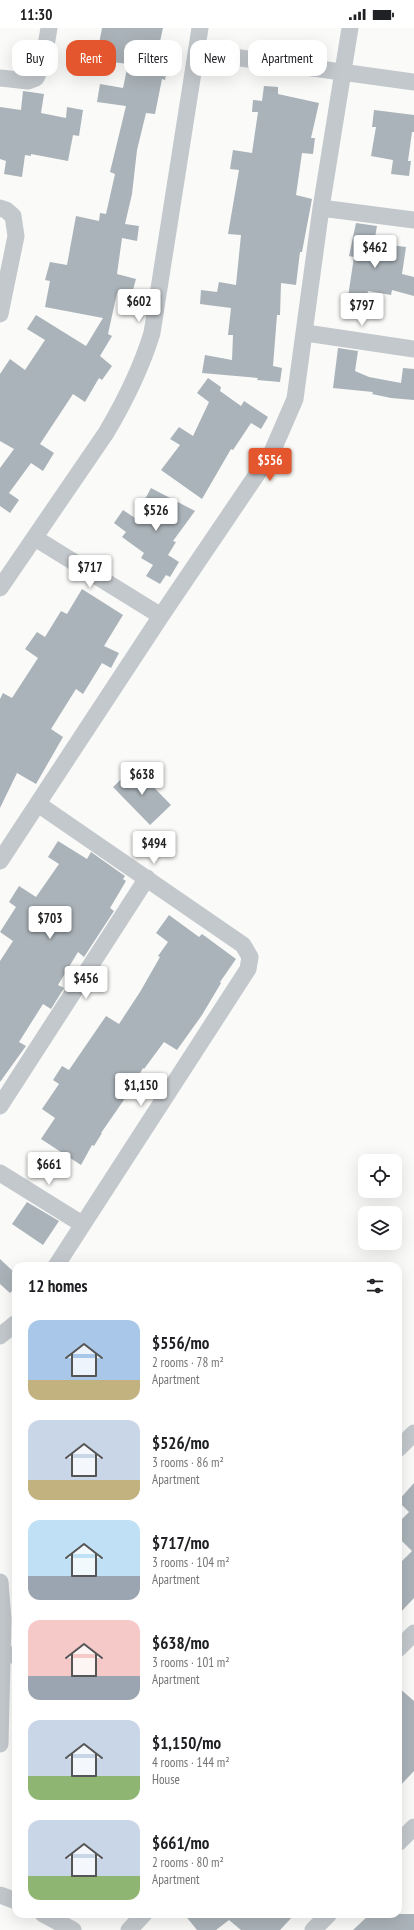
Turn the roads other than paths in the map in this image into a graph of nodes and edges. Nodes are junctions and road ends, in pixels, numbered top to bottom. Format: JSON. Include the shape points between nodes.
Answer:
{"nodes":[{"id":1,"x":49,"y":28,"type":"edge"},
{"id":2,"x":200,"y":28,"type":"edge"},
{"id":3,"x":350,"y":28,"type":"edge"},
{"id":4,"x":198,"y":40,"type":"edge"},
{"id":5,"x":240,"y":58,"type":"edge"},
{"id":6,"x":342,"y":73,"type":"junction"},
{"id":7,"x":193,"y":76,"type":"edge"},
{"id":8,"x":0,"y":78,"type":"edge"},
{"id":9,"x":414,"y":82,"type":"edge"},
{"id":10,"x":0,"y":208,"type":"edge"},
{"id":11,"x":321,"y":208,"type":"junction"},
{"id":12,"x":414,"y":220,"type":"edge"},
{"id":13,"x":0,"y":314,"type":"edge"},
{"id":14,"x":306,"y":333,"type":"junction"},
{"id":15,"x":414,"y":348,"type":"edge"},
{"id":16,"x":35,"y":538,"type":"junction"},
{"id":17,"x":0,"y":588,"type":"edge"},
{"id":18,"x":161,"y":616,"type":"junction"},
{"id":19,"x":38,"y":804,"type":"junction"},
{"id":20,"x":0,"y":861,"type":"edge"},
{"id":21,"x":147,"y":878,"type":"junction"},
{"id":22,"x":0,"y":1106,"type":"edge"},
{"id":23,"x":0,"y":1173,"type":"edge"},
{"id":24,"x":82,"y":1224,"type":"junction"},
{"id":25,"x":58,"y":1262,"type":"edge"},
{"id":26,"x":12,"y":1326,"type":"edge"},
{"id":27,"x":0,"y":1336,"type":"edge"},
{"id":28,"x":414,"y":1433,"type":"edge"},
{"id":29,"x":402,"y":1445,"type":"edge"},
{"id":30,"x":0,"y":1582,"type":"edge"},
{"id":31,"x":414,"y":1633,"type":"edge"},
{"id":32,"x":402,"y":1645,"type":"edge"},
{"id":33,"x":9,"y":1655,"type":"edge"},
{"id":34,"x":0,"y":1744,"type":"edge"},
{"id":35,"x":414,"y":1827,"type":"edge"},
{"id":36,"x":402,"y":1840,"type":"edge"},
{"id":37,"x":0,"y":1894,"type":"edge"},
{"id":38,"x":12,"y":1900,"type":"edge"},
{"id":39,"x":50,"y":1918,"type":"edge"},
{"id":40,"x":140,"y":1918,"type":"edge"},
{"id":41,"x":325,"y":1918,"type":"edge"},
{"id":42,"x":73,"y":1930,"type":"edge"},
{"id":43,"x":129,"y":1930,"type":"edge"},
{"id":44,"x":314,"y":1930,"type":"edge"}],
"edges":[{"from":1,"to":8,"type":"street","via":[[43,63],[36,78],[28,81]]},
{"from":2,"to":4,"type":"street"},
{"from":3,"to":6,"type":"street"},
{"from":5,"to":6,"type":"street"},
{"from":6,"to":9,"type":"street"},
{"from":6,"to":11,"type":"street"},
{"from":7,"to":16,"type":"street","via":[[152,333],[144,359],[120,409]]},
{"from":10,"to":13,"type":"street","via":[[13,216],[16,236]]},
{"from":11,"to":12,"type":"street"},
{"from":11,"to":14,"type":"street"},
{"from":14,"to":15,"type":"street"},
{"from":14,"to":18,"type":"street","via":[[295,399],[272,452]]},
{"from":16,"to":17,"type":"street"},
{"from":16,"to":18,"type":"street"},
{"from":18,"to":19,"type":"street"},
{"from":19,"to":20,"type":"street"},
{"from":19,"to":21,"type":"street"},
{"from":21,"to":22,"type":"street"},
{"from":21,"to":24,"type":"street","via":[[243,945],[250,957],[250,964]]},
{"from":23,"to":24,"type":"street"},
{"from":24,"to":25,"type":"street"},
{"from":26,"to":27,"type":"street"},
{"from":28,"to":29,"type":"street"},
{"from":30,"to":33,"type":"street"},
{"from":31,"to":32,"type":"street"},
{"from":33,"to":34,"type":"street"},
{"from":35,"to":36,"type":"street"},
{"from":37,"to":38,"type":"street"},
{"from":39,"to":42,"type":"street"},
{"from":40,"to":43,"type":"street"},
{"from":41,"to":44,"type":"street"}]}
